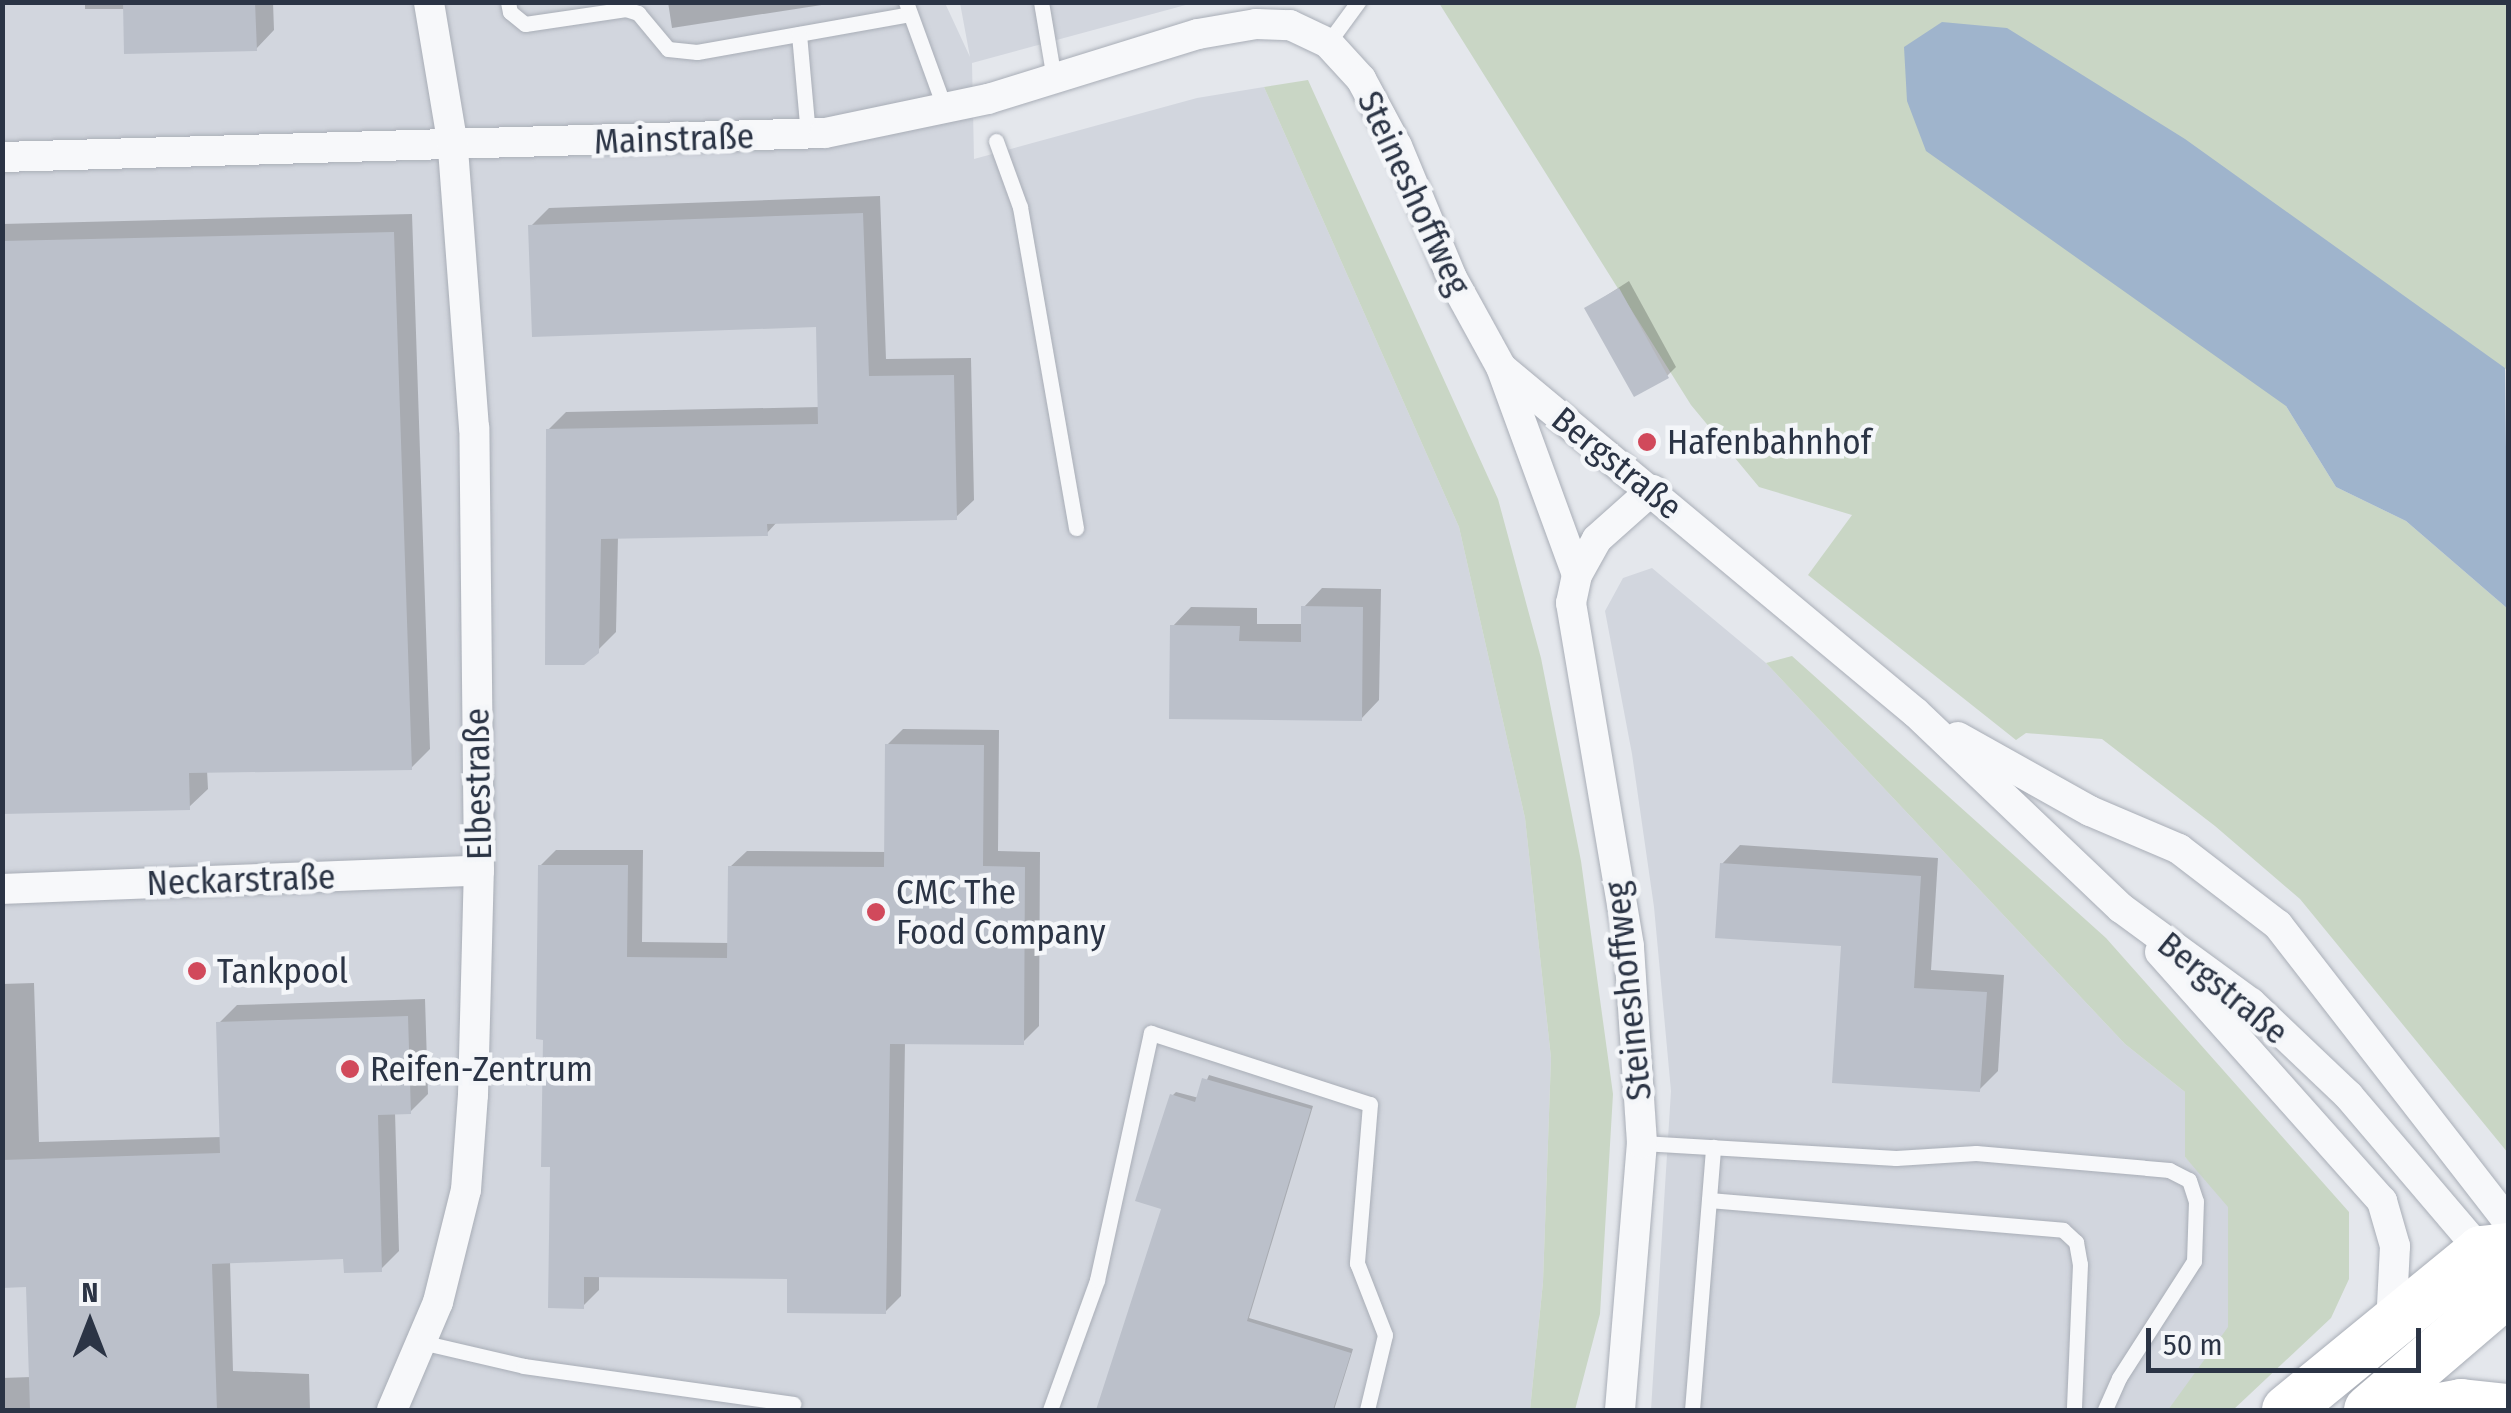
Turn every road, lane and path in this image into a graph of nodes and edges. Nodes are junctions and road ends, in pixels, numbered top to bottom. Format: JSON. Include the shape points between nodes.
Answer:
{"nodes":[{"id":1,"x":430,"y":2,"type":"edge"},
{"id":2,"x":508,"y":2,"type":"edge"},
{"id":3,"x":1042,"y":2,"type":"edge"},
{"id":4,"x":1358,"y":2,"type":"edge"},
{"id":5,"x":908,"y":8,"type":"edge"},
{"id":6,"x":799,"y":34,"type":"junction"},
{"id":7,"x":1328,"y":43,"type":"junction"},
{"id":8,"x":1054,"y":79,"type":"junction"},
{"id":9,"x":945,"y":109,"type":"junction"},
{"id":10,"x":808,"y":134,"type":"junction"},
{"id":11,"x":996,"y":141,"type":"dead end"},
{"id":12,"x":453,"y":146,"type":"junction"},
{"id":13,"x":2,"y":156,"type":"edge"},
{"id":14,"x":1500,"y":368,"type":"junction"},
{"id":15,"x":1652,"y":490,"type":"junction"},
{"id":16,"x":1076,"y":528,"type":"dead end"},
{"id":17,"x":1577,"y":574,"type":"junction"},
{"id":18,"x":1916,"y":714,"type":"junction"},
{"id":19,"x":479,"y":871,"type":"junction"},
{"id":20,"x":2,"y":889,"type":"edge"},
{"id":21,"x":2121,"y":908,"type":"junction"},
{"id":22,"x":1642,"y":1143,"type":"junction"},
{"id":23,"x":1713,"y":1147,"type":"junction"},
{"id":24,"x":1708,"y":1200,"type":"junction"},
{"id":25,"x":2503,"y":1259,"type":"edge"},
{"id":26,"x":2390,"y":1324,"type":"junction"},
{"id":27,"x":422,"y":1342,"type":"junction"},
{"id":28,"x":793,"y":1404,"type":"dead end"},
{"id":29,"x":2508,"y":1408,"type":"edge"},
{"id":30,"x":392,"y":1410,"type":"edge"},
{"id":31,"x":1050,"y":1410,"type":"edge"},
{"id":32,"x":1366,"y":1410,"type":"edge"},
{"id":33,"x":1620,"y":1410,"type":"edge"},
{"id":34,"x":1692,"y":1410,"type":"edge"},
{"id":35,"x":2074,"y":1410,"type":"edge"},
{"id":36,"x":2106,"y":1410,"type":"edge"},
{"id":37,"x":2287,"y":1410,"type":"edge"},
{"id":38,"x":2368,"y":1410,"type":"edge"},
{"id":39,"x":2428,"y":1410,"type":"edge"}],
"edges":[{"from":1,"to":12,"type":"street","name":"Elbestraße"},
{"from":2,"to":6,"type":"lane","via":[[526,24],[626,9],[638,13],[668,50],[697,52]]},
{"from":3,"to":8,"type":"lane"},
{"from":4,"to":7,"type":"lane"},
{"from":5,"to":6,"type":"lane"},
{"from":5,"to":9,"type":"lane"},
{"from":6,"to":10,"type":"lane"},
{"from":7,"to":8,"type":"street","name":"Mainstraße","via":[[1290,25],[1256,24],[1198,34]]},
{"from":7,"to":14,"type":"street","name":"Steineshoffweg","via":[[1361,79],[1397,146],[1452,278]]},
{"from":8,"to":9,"type":"street","name":"Mainstraße"},
{"from":9,"to":10,"type":"street","name":"Mainstraße"},
{"from":10,"to":12,"type":"street","name":"Mainstraße"},
{"from":11,"to":16,"type":"lane","via":[[1020,206]]},
{"from":12,"to":13,"type":"street","name":"Mainstraße"},
{"from":12,"to":19,"type":"street","name":"Elbestraße","via":[[474,428]]},
{"from":14,"to":15,"type":"street","name":"Bergstraße"},
{"from":14,"to":17,"type":"street","name":"Steineshoffweg"},
{"from":15,"to":17,"type":"street","via":[[1597,539]]},
{"from":15,"to":18,"type":"street","name":"Bergstraße"},
{"from":17,"to":22,"type":"street","name":"Steineshoffweg","via":[[1571,602],[1629,946]]},
{"from":18,"to":21,"type":"street","name":"Bergstraße"},
{"from":18,"to":25,"type":"street","name":"Bergstraße","via":[[2090,811],[2179,849],[2278,926]]},
{"from":19,"to":20,"type":"street","name":"Neckarstraße"},
{"from":19,"to":27,"type":"street","name":"Elbestraße","via":[[466,1190]]},
{"from":21,"to":25,"type":"street","name":"Bergstraße","via":[[2251,1003]]},
{"from":21,"to":26,"type":"street","via":[[2382,1202],[2395,1246]]},
{"from":22,"to":23,"type":"lane"},
{"from":22,"to":33,"type":"street","name":"Steineshoffweg"},
{"from":23,"to":24,"type":"lane"},
{"from":23,"to":36,"type":"lane","via":[[1896,1158],[1976,1153],[2169,1170],[2189,1180],[2196,1201],[2194,1261],[2119,1378]]},
{"from":24,"to":34,"type":"lane"},
{"from":24,"to":35,"type":"lane","via":[[2063,1230],[2076,1242],[2080,1264]]},
{"from":25,"to":26,"type":"main road"},
{"from":25,"to":38,"type":"main road"},
{"from":26,"to":37,"type":"main road"},
{"from":27,"to":28,"type":"lane","via":[[524,1366]]},
{"from":27,"to":30,"type":"street","name":"Elbestraße"},
{"from":29,"to":39,"type":"main road","via":[[2461,1404]]},
{"from":31,"to":32,"type":"lane","via":[[1097,1280],[1151,1033],[1370,1104],[1358,1263],[1385,1336]]}]}
